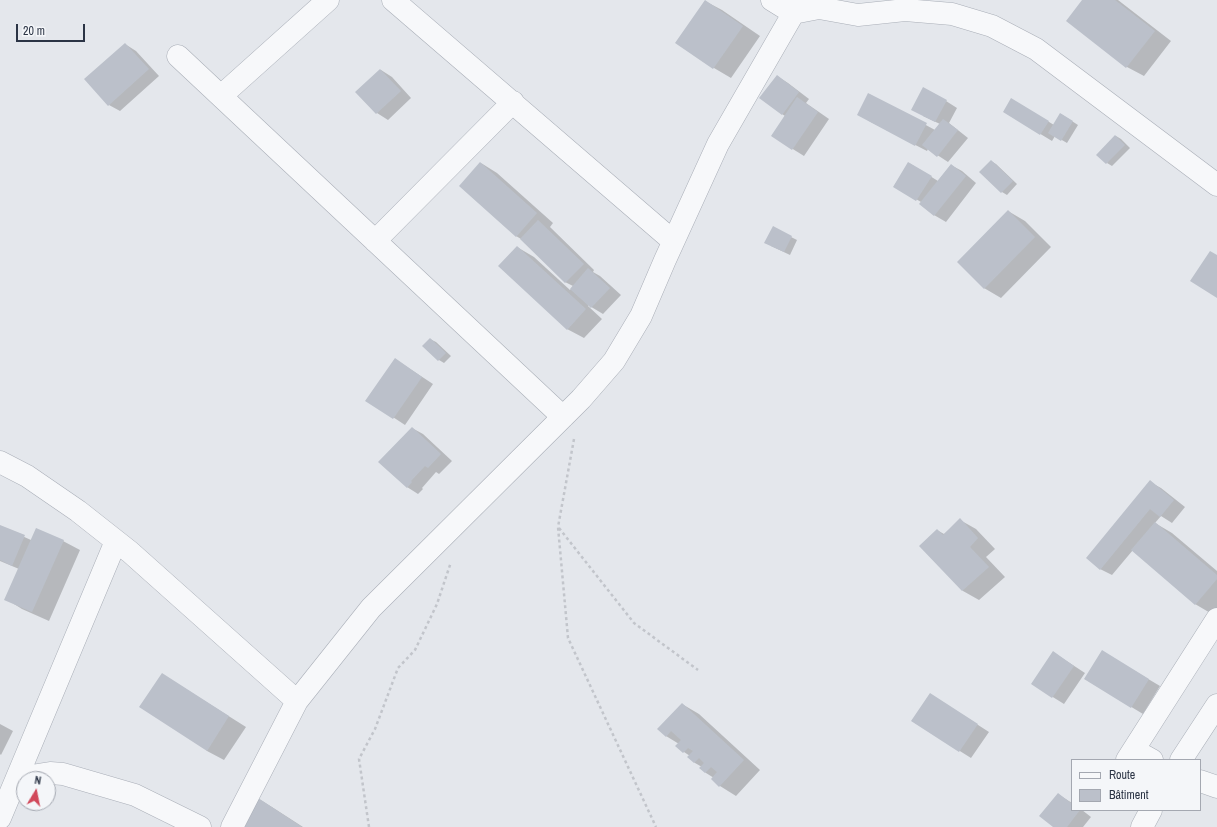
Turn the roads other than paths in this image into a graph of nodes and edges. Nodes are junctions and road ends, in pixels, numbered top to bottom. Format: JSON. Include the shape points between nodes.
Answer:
{"nodes":[{"id":1,"x":328,"y":0,"type":"edge"},
{"id":2,"x":392,"y":0,"type":"edge"},
{"id":3,"x":772,"y":0,"type":"edge"},
{"id":4,"x":797,"y":6,"type":"edge"},
{"id":5,"x":178,"y":56,"type":"dead end"},
{"id":6,"x":221,"y":96,"type":"junction"},
{"id":7,"x":513,"y":102,"type":"junction"},
{"id":8,"x":1217,"y":185,"type":"edge"},
{"id":9,"x":375,"y":241,"type":"junction"},
{"id":10,"x":673,"y":241,"type":"junction"},
{"id":11,"x":563,"y":417,"type":"junction"},
{"id":12,"x":0,"y":462,"type":"edge"},
{"id":13,"x":116,"y":541,"type":"junction"},
{"id":14,"x":1217,"y":620,"type":"edge"},
{"id":15,"x":297,"y":701,"type":"junction"},
{"id":16,"x":1217,"y":706,"type":"edge"},
{"id":17,"x":1137,"y":757,"type":"edge"},
{"id":18,"x":1182,"y":759,"type":"edge"},
{"id":19,"x":21,"y":771,"type":"edge"},
{"id":20,"x":56,"y":773,"type":"edge"},
{"id":21,"x":1201,"y":781,"type":"edge"},
{"id":22,"x":16,"y":784,"type":"edge"},
{"id":23,"x":1217,"y":787,"type":"edge"},
{"id":24,"x":1151,"y":811,"type":"edge"},
{"id":25,"x":0,"y":818,"type":"edge"},
{"id":26,"x":200,"y":827,"type":"edge"},
{"id":27,"x":232,"y":827,"type":"edge"},
{"id":28,"x":1142,"y":827,"type":"edge"}],
"edges":[{"from":1,"to":6,"type":"street"},
{"from":2,"to":7,"type":"street"},
{"from":3,"to":4,"type":"street"},
{"from":4,"to":8,"type":"street","via":[[858,15],[905,10],[952,14],[992,26],[1036,49]]},
{"from":4,"to":10,"type":"street","via":[[718,144]]},
{"from":5,"to":6,"type":"street"},
{"from":6,"to":9,"type":"street"},
{"from":7,"to":9,"type":"street"},
{"from":7,"to":10,"type":"street"},
{"from":9,"to":11,"type":"street"},
{"from":10,"to":11,"type":"street","via":[[641,316],[614,361]]},
{"from":11,"to":15,"type":"street","via":[[371,608]]},
{"from":12,"to":13,"type":"street","via":[[27,476]]},
{"from":13,"to":15,"type":"street"},
{"from":13,"to":19,"type":"street"},
{"from":14,"to":17,"type":"street"},
{"from":15,"to":27,"type":"street"},
{"from":16,"to":18,"type":"street"},
{"from":20,"to":26,"type":"street","via":[[136,795]]},
{"from":21,"to":23,"type":"street"},
{"from":22,"to":25,"type":"street"},
{"from":24,"to":28,"type":"street"}]}
